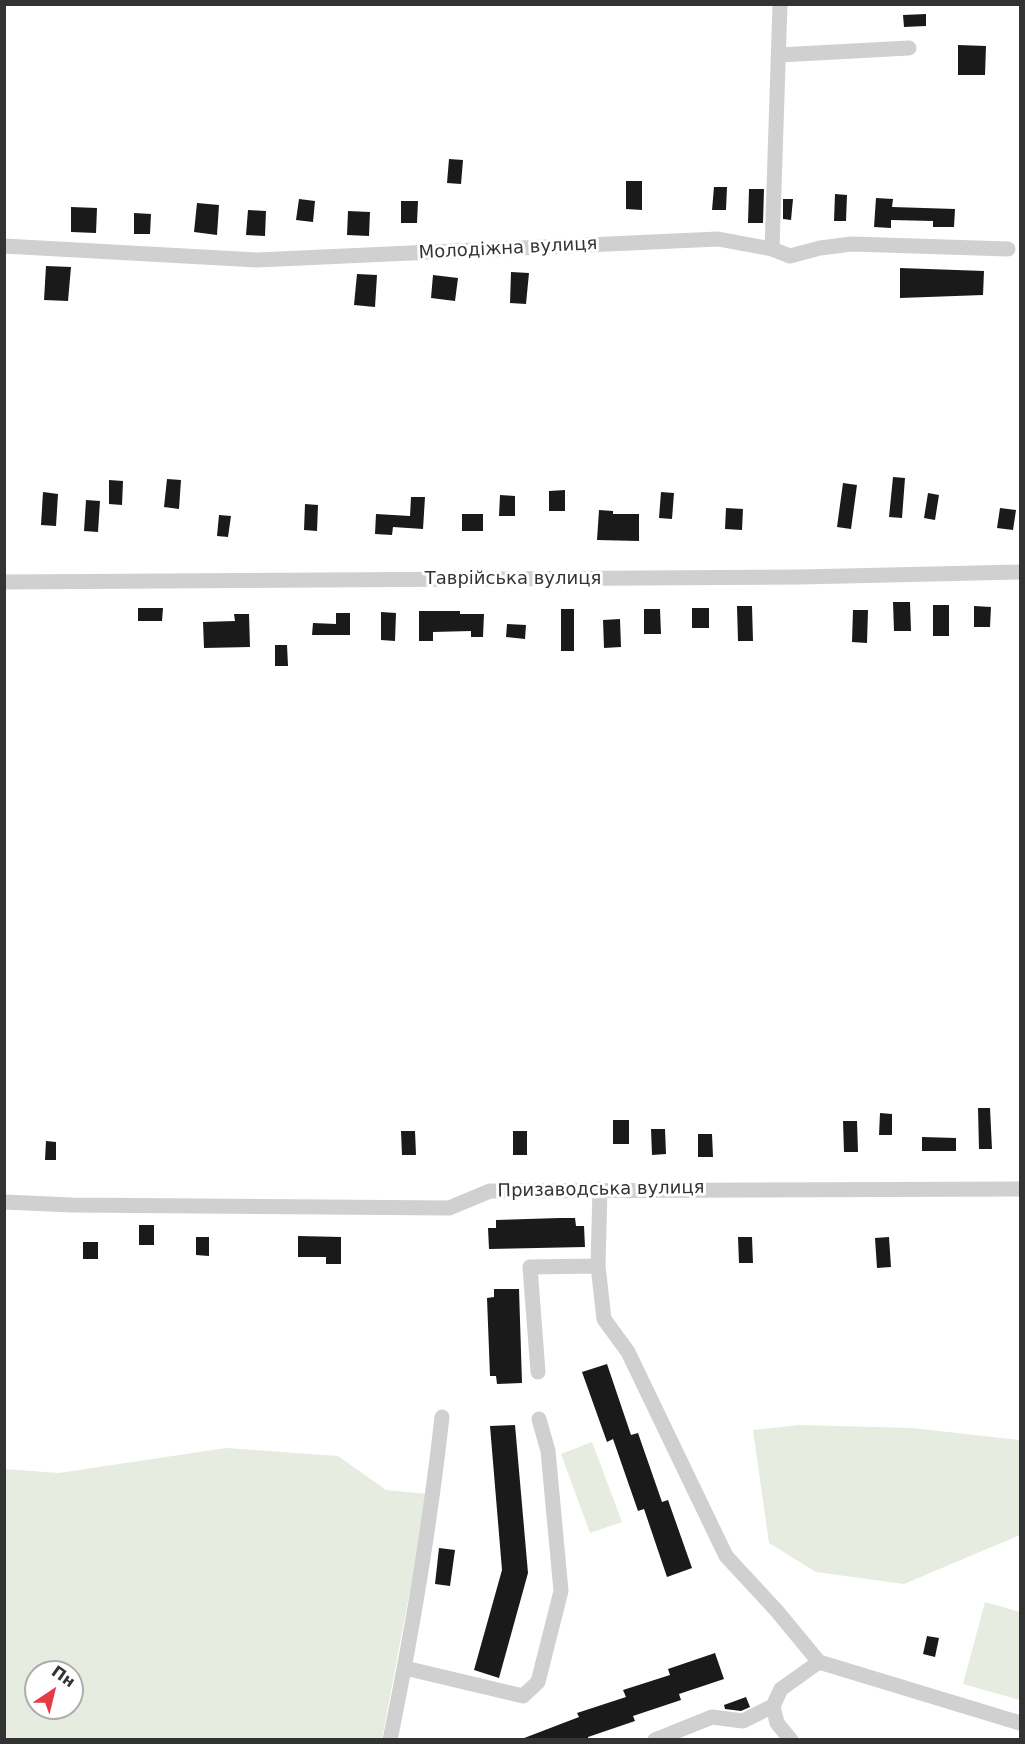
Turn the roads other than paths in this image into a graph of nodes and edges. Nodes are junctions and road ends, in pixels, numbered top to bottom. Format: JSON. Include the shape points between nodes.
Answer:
{"nodes":[{"id":1,"x":780,"y":4,"type":"edge"},
{"id":2,"x":909,"y":48,"type":"dead end"},
{"id":3,"x":779,"y":55,"type":"junction"},
{"id":4,"x":4,"y":246,"type":"edge"},
{"id":5,"x":772,"y":249,"type":"junction"},
{"id":6,"x":1008,"y":249,"type":"dead end"},
{"id":7,"x":1020,"y":572,"type":"edge"},
{"id":8,"x":4,"y":582,"type":"edge"},
{"id":9,"x":600,"y":1189,"type":"junction"},
{"id":10,"x":1020,"y":1189,"type":"edge"},
{"id":11,"x":4,"y":1202,"type":"edge"},
{"id":12,"x":598,"y":1266,"type":"junction"},
{"id":13,"x":538,"y":1372,"type":"dead end"},
{"id":14,"x":442,"y":1417,"type":"dead end"},
{"id":15,"x":539,"y":1419,"type":"dead end"},
{"id":16,"x":819,"y":1662,"type":"junction"},
{"id":17,"x":405,"y":1668,"type":"junction"},
{"id":18,"x":773,"y":1706,"type":"junction"},
{"id":19,"x":1020,"y":1723,"type":"edge"},
{"id":20,"x":390,"y":1740,"type":"edge"},
{"id":21,"x":655,"y":1740,"type":"edge"},
{"id":22,"x":790,"y":1740,"type":"edge"}],
"edges":[{"from":1,"to":3,"type":"street"},
{"from":2,"to":3,"type":"street"},
{"from":3,"to":5,"type":"street"},
{"from":4,"to":5,"type":"street","name":"Молодіжна вулиця","via":[[257,260],[718,239]]},
{"from":5,"to":6,"type":"street","name":"Молодіжна вулиця","via":[[790,256],[852,244]]},
{"from":7,"to":8,"type":"street","name":"Таврійська вулиця"},
{"from":9,"to":10,"type":"street","name":"Призаводська вулиця"},
{"from":9,"to":11,"type":"street","name":"Призаводська вулиця","via":[[490,1191],[449,1208]]},
{"from":9,"to":12,"type":"street"},
{"from":12,"to":13,"type":"street","via":[[530,1267]]},
{"from":12,"to":16,"type":"street","via":[[604,1319],[628,1352],[726,1556]]},
{"from":14,"to":17,"type":"street"},
{"from":15,"to":17,"type":"street","via":[[548,1451],[561,1591],[538,1682],[523,1696]]},
{"from":16,"to":18,"type":"street","via":[[781,1689]]},
{"from":16,"to":19,"type":"street"},
{"from":17,"to":20,"type":"street"},
{"from":18,"to":21,"type":"street","via":[[743,1721],[712,1716]]},
{"from":18,"to":22,"type":"street","via":[[777,1723]]}]}
